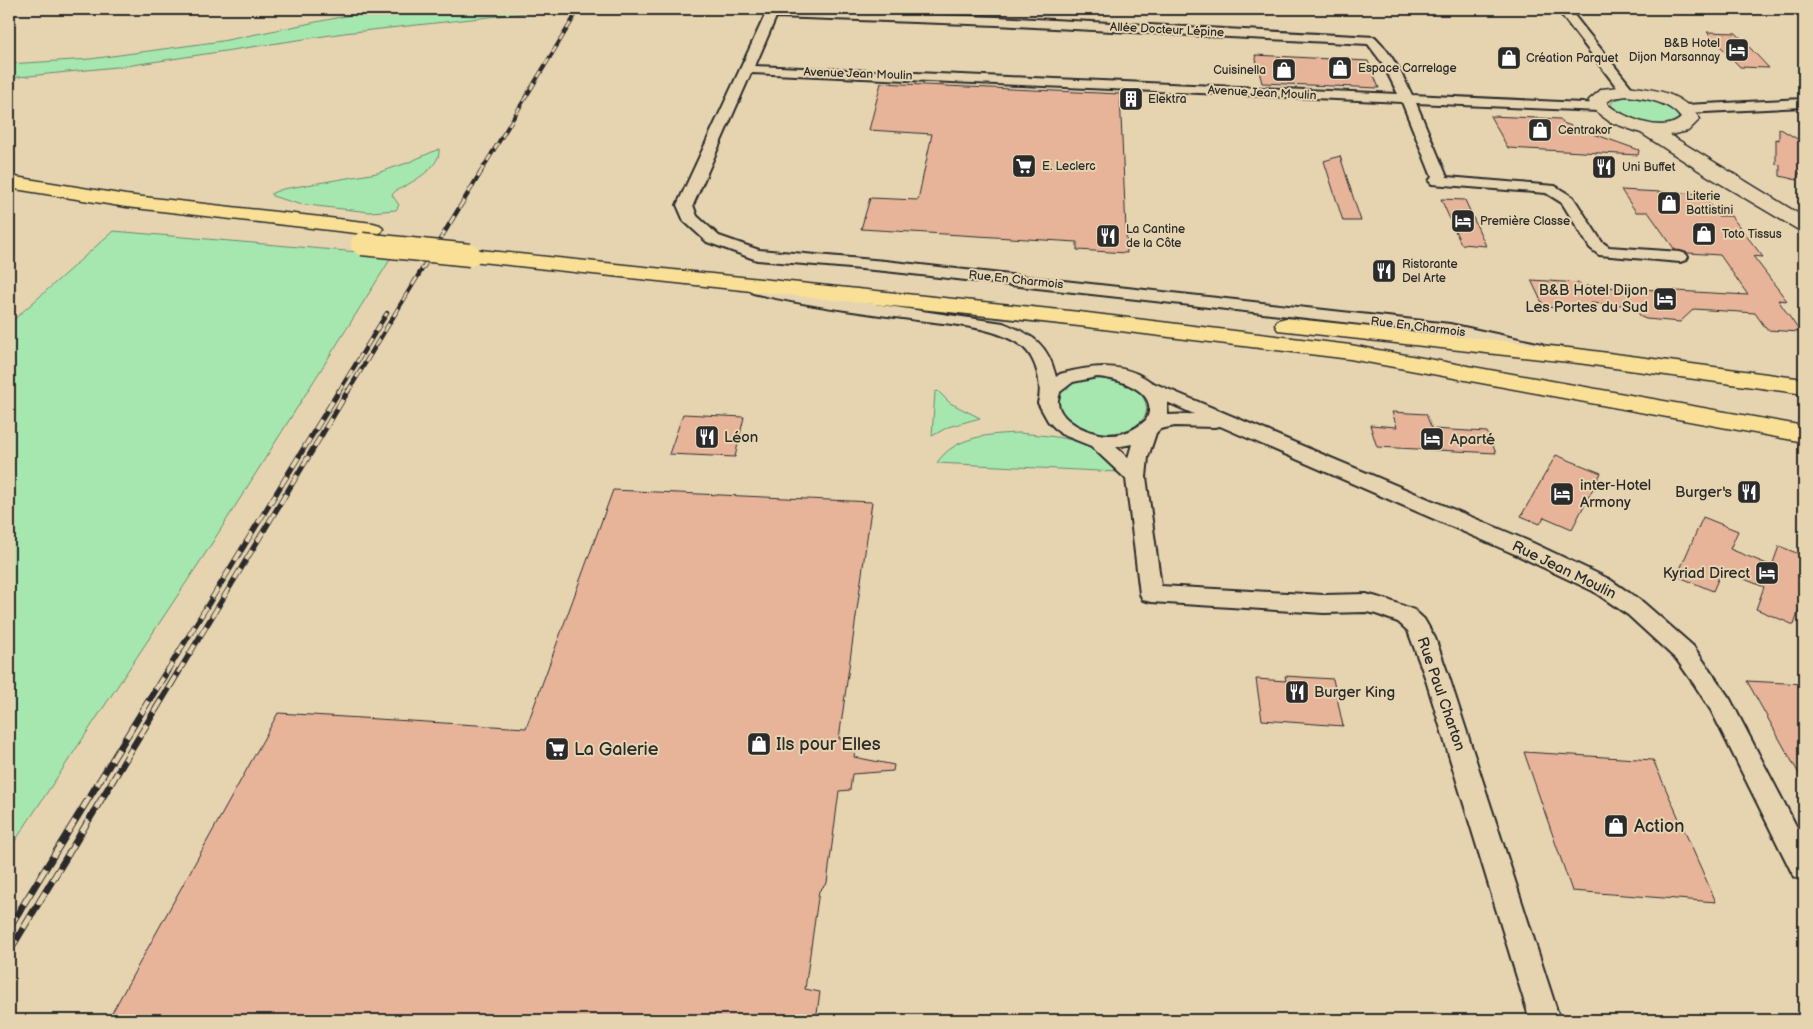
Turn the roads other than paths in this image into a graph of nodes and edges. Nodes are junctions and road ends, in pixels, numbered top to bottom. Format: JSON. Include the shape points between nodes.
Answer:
{"nodes":[{"id":1,"x":1563,"y":9,"type":"edge"},
{"id":2,"x":773,"y":11,"type":"edge"},
{"id":3,"x":746,"y":69,"type":"junction"},
{"id":4,"x":1627,"y":91,"type":"junction"},
{"id":5,"x":1408,"y":100,"type":"junction"},
{"id":6,"x":1804,"y":103,"type":"edge"},
{"id":7,"x":1599,"y":108,"type":"junction"},
{"id":8,"x":1684,"y":118,"type":"junction"},
{"id":9,"x":1646,"y":128,"type":"junction"},
{"id":10,"x":9,"y":182,"type":"edge"},
{"id":11,"x":9,"y":198,"type":"edge"},
{"id":12,"x":1804,"y":216,"type":"edge"},
{"id":13,"x":1804,"y":225,"type":"edge"},
{"id":14,"x":368,"y":236,"type":"junction"},
{"id":15,"x":474,"y":247,"type":"junction"},
{"id":16,"x":1680,"y":257,"type":"dead end"},
{"id":17,"x":722,"y":282,"type":"junction"},
{"id":18,"x":1578,"y":356,"type":"junction"},
{"id":19,"x":1145,"y":386,"type":"junction"},
{"id":20,"x":1802,"y":386,"type":"edge"},
{"id":21,"x":1050,"y":392,"type":"junction"},
{"id":22,"x":1697,"y":416,"type":"junction"},
{"id":23,"x":1231,"y":423,"type":"junction"},
{"id":24,"x":1150,"y":428,"type":"junction"},
{"id":25,"x":1804,"y":434,"type":"edge"},
{"id":26,"x":1097,"y":440,"type":"junction"},
{"id":27,"x":1804,"y":442,"type":"edge"},
{"id":28,"x":1136,"y":477,"type":"junction"},
{"id":29,"x":1804,"y":868,"type":"edge"},
{"id":30,"x":1545,"y":1020,"type":"edge"}],
"edges":[{"from":1,"to":4,"type":"street"},
{"from":2,"to":3,"type":"street","name":"Rue En Charmois"},
{"from":2,"to":5,"type":"street","name":"Allée Docteur Lépine","via":[[1371,40],[1384,52]]},
{"from":3,"to":5,"type":"street","name":"Avenue Jean Moulin"},
{"from":3,"to":18,"type":"street","name":"Rue En Charmois","via":[[685,205],[690,218],[713,239],[757,255],[885,266],[1450,329]]},
{"from":4,"to":7,"type":"street","via":[[1608,93],[1598,100]]},
{"from":4,"to":8,"type":"street","via":[[1670,100]]},
{"from":5,"to":7,"type":"street","name":"Avenue Jean Moulin"},
{"from":5,"to":16,"type":"street","name":"Allée Docteur Lépine","via":[[1440,176],[1437,181],[1550,189],[1568,200],[1596,245],[1605,252]]},
{"from":6,"to":8,"type":"street"},
{"from":7,"to":9,"type":"street","via":[[1626,123]]},
{"from":8,"to":9,"type":"street","via":[[1667,129]]},
{"from":8,"to":12,"type":"street","via":[[1722,164]]},
{"from":9,"to":13,"type":"street"},
{"from":10,"to":14,"type":"main road"},
{"from":11,"to":14,"type":"main road","via":[[100,213]]},
{"from":14,"to":15,"type":"main road","bridge":true},
{"from":15,"to":17,"type":"main road"},
{"from":15,"to":18,"type":"main road"},
{"from":17,"to":21,"type":"street","via":[[807,299],[997,327],[1035,346],[1044,362]]},
{"from":17,"to":22,"type":"main road","via":[[1350,352]]},
{"from":18,"to":20,"type":"main road"},
{"from":19,"to":21,"type":"street","via":[[1131,378],[1097,371],[1066,378]]},
{"from":19,"to":23,"type":"street","name":"Rue Jean Moulin"},
{"from":19,"to":24,"type":"street","via":[[1159,404],[1159,415]]},
{"from":21,"to":26,"type":"street","via":[[1049,410],[1056,421],[1068,430]]},
{"from":22,"to":25,"type":"main road"},
{"from":22,"to":27,"type":"street"},
{"from":23,"to":24,"type":"street","name":"Rue Jean Moulin","via":[[1175,420]]},
{"from":23,"to":29,"type":"street","name":"Rue Jean Moulin","via":[[1580,574],[1636,608],[1685,653],[1703,676]]},
{"from":24,"to":26,"type":"street","via":[[1123,440]]},
{"from":24,"to":28,"type":"street","name":"Rue Paul Charton","via":[[1138,457]]},
{"from":26,"to":28,"type":"street"},
{"from":28,"to":30,"type":"street","name":"Rue Paul Charton","via":[[1150,594],[1324,604],[1366,603],[1395,610],[1416,625],[1437,677]]}]}
